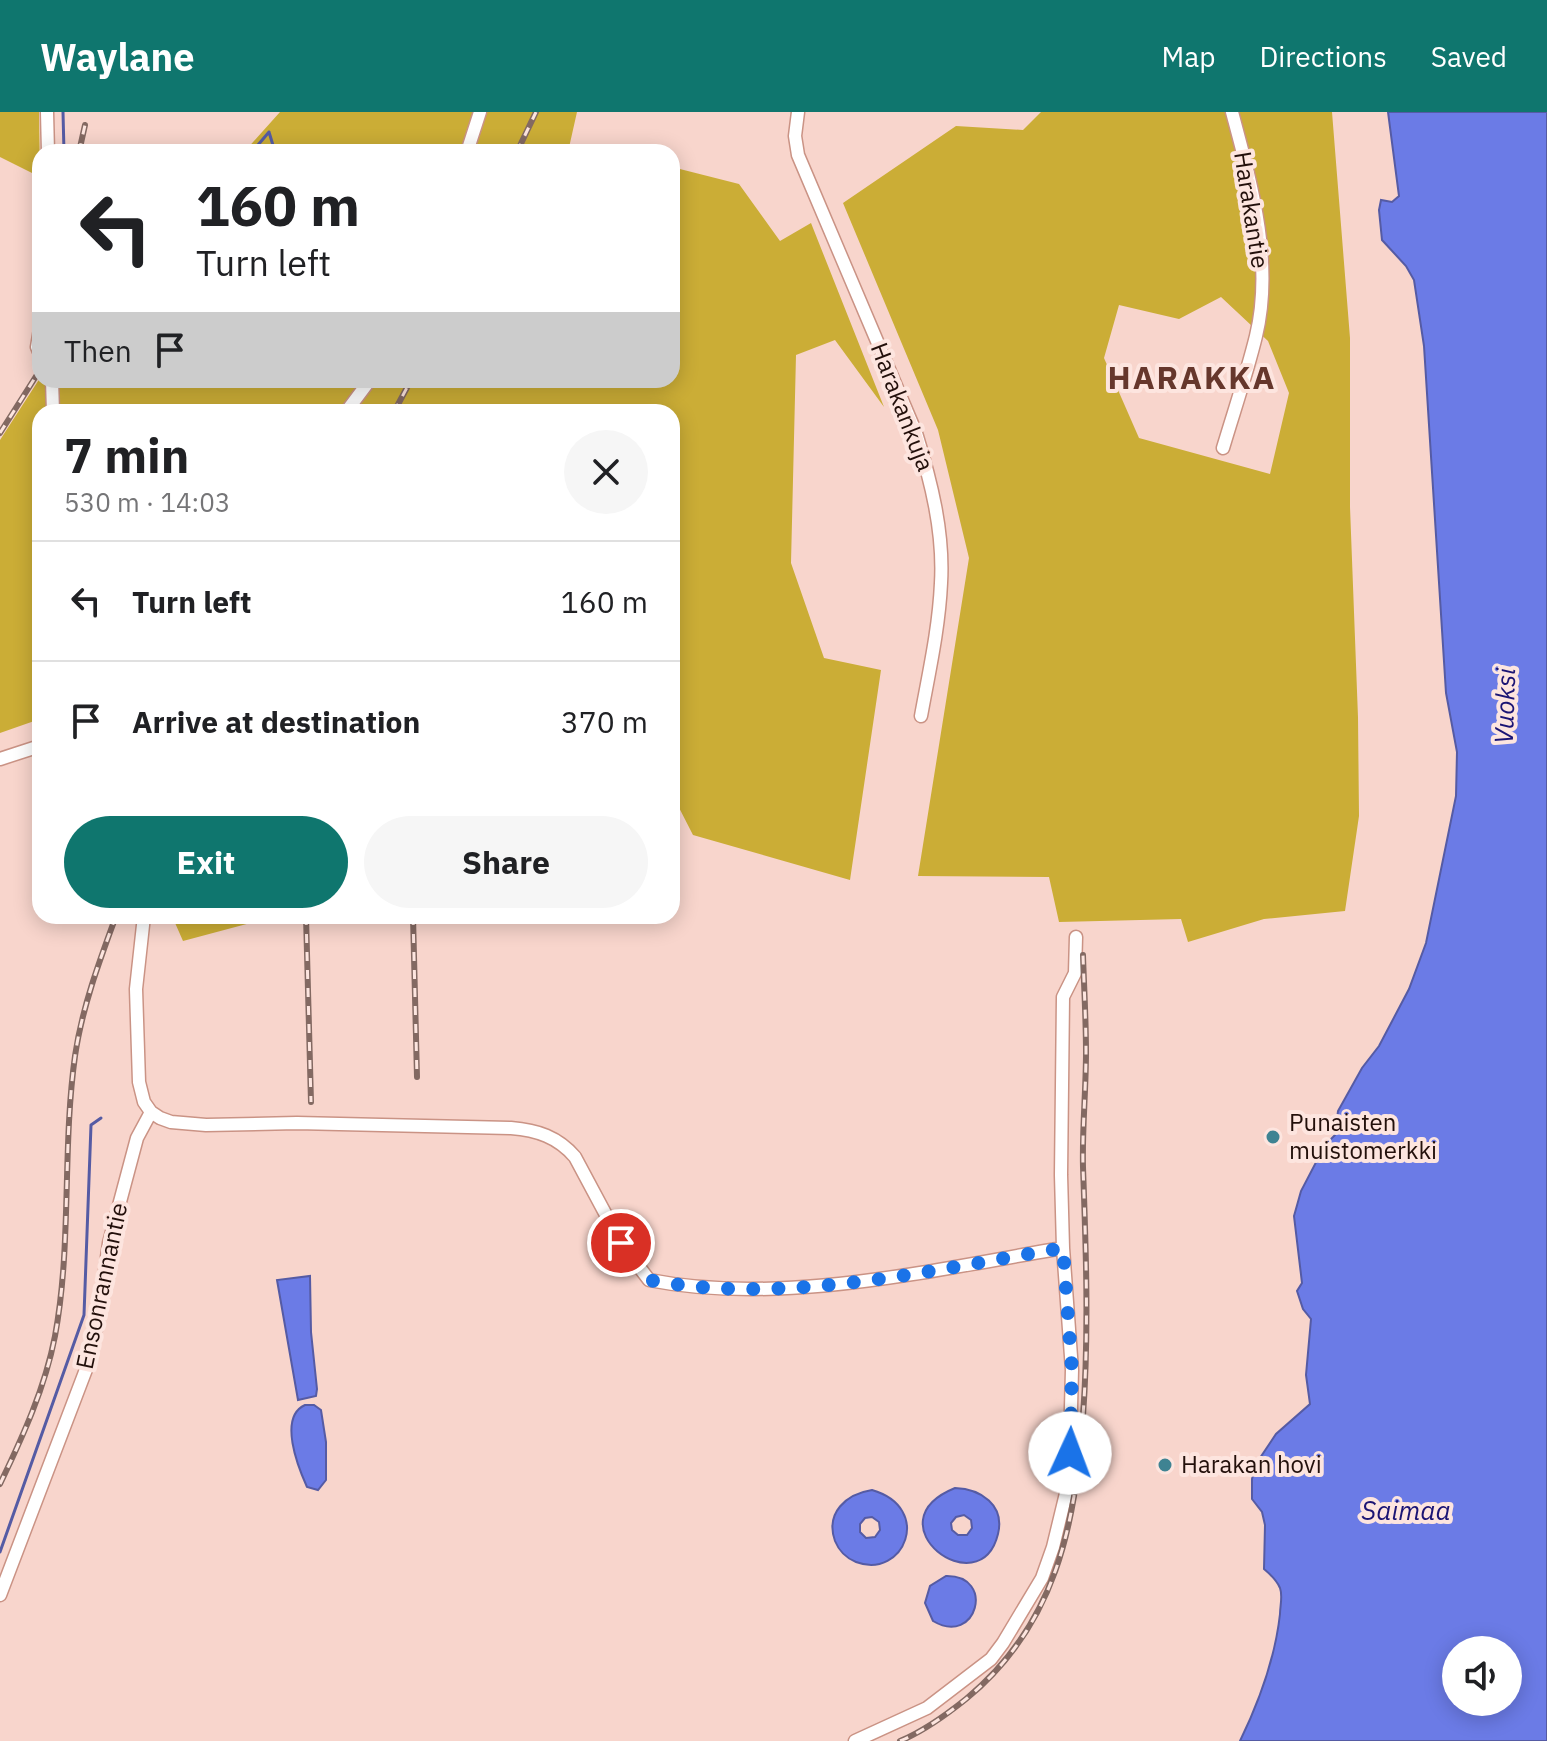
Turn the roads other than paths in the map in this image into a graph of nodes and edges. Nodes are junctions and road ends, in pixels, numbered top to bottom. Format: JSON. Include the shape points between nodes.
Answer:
{"nodes":[{"id":1,"x":47,"y":112,"type":"edge"},
{"id":2,"x":480,"y":112,"type":"edge"},
{"id":3,"x":798,"y":112,"type":"edge"},
{"id":4,"x":1232,"y":112,"type":"edge"},
{"id":5,"x":48,"y":144,"type":"edge"},
{"id":6,"x":470,"y":144,"type":"edge"},
{"id":7,"x":1223,"y":448,"type":"dead end"},
{"id":8,"x":921,"y":716,"type":"dead end"},
{"id":9,"x":32,"y":749,"type":"edge"},
{"id":10,"x":0,"y":759,"type":"edge"},
{"id":11,"x":143,"y":924,"type":"edge"},
{"id":12,"x":1076,"y":937,"type":"dead end"},
{"id":13,"x":151,"y":1112,"type":"junction"},
{"id":14,"x":1063,"y":1248,"type":"junction"},
{"id":15,"x":0,"y":1595,"type":"edge"},
{"id":16,"x":855,"y":1741,"type":"edge"}],
"edges":[{"from":1,"to":5,"type":"street"},
{"from":2,"to":6,"type":"street"},
{"from":3,"to":8,"type":"street","name":"Harakankuja","via":[[798,155],[916,433],[934,500],[942,580]]},
{"from":4,"to":7,"type":"street","name":"Harakantie","via":[[1256,215],[1263,285],[1257,334]]},
{"from":9,"to":10,"type":"street"},
{"from":11,"to":13,"type":"street","via":[[136,989],[139,1082]]},
{"from":12,"to":14,"type":"street","via":[[1075,973],[1063,997]]},
{"from":13,"to":14,"type":"street","via":[[171,1122],[206,1125],[533,1130],[565,1145],[575,1157],[621,1243],[649,1280],[685,1287],[861,1281]]},
{"from":13,"to":15,"type":"street","name":"Ensonrannantie","via":[[137,1138],[109,1243],[90,1359]]},
{"from":14,"to":16,"type":"street","via":[[1072,1370],[1069,1481],[1042,1578],[991,1659],[927,1708]]}]}
